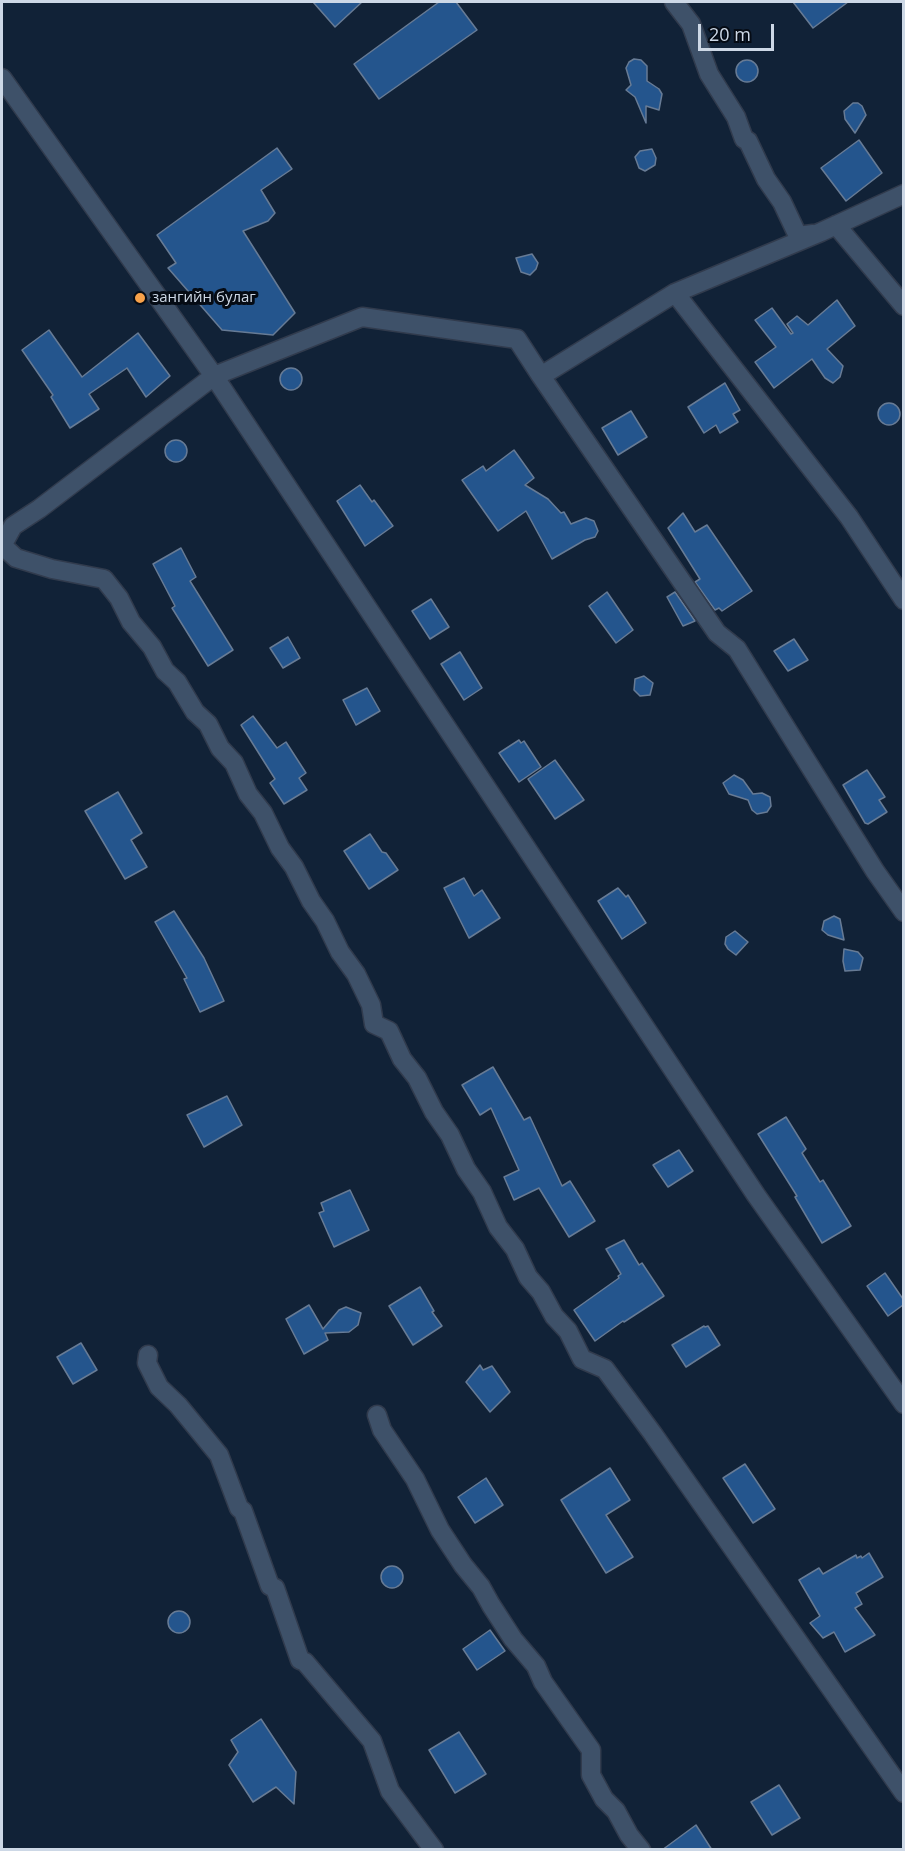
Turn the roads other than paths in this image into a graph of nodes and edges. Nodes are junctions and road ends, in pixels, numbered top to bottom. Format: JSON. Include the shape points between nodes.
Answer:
{"nodes":[{"id":1,"x":674,"y":2,"type":"edge"},
{"id":2,"x":2,"y":78,"type":"edge"},
{"id":3,"x":903,"y":194,"type":"edge"},
{"id":4,"x":828,"y":229,"type":"junction"},
{"id":5,"x":675,"y":293,"type":"junction"},
{"id":6,"x":903,"y":306,"type":"edge"},
{"id":7,"x":214,"y":376,"type":"junction"},
{"id":8,"x":541,"y":376,"type":"junction"},
{"id":9,"x":2,"y":546,"type":"edge"},
{"id":10,"x":903,"y":600,"type":"edge"},
{"id":11,"x":903,"y":912,"type":"edge"},
{"id":12,"x":148,"y":1354,"type":"dead end"},
{"id":13,"x":903,"y":1404,"type":"edge"},
{"id":14,"x":377,"y":1415,"type":"dead end"},
{"id":15,"x":903,"y":1793,"type":"edge"},
{"id":16,"x":434,"y":1850,"type":"edge"},
{"id":17,"x":641,"y":1850,"type":"edge"}],
"edges":[{"from":1,"to":4,"type":"street","via":[[691,24],[709,74],[798,236]]},
{"from":2,"to":7,"type":"street"},
{"from":3,"to":4,"type":"street"},
{"from":4,"to":5,"type":"street"},
{"from":4,"to":6,"type":"street"},
{"from":5,"to":8,"type":"street"},
{"from":5,"to":10,"type":"street","via":[[849,517]]},
{"from":7,"to":8,"type":"street","via":[[362,317],[517,339]]},
{"from":7,"to":9,"type":"street","via":[[13,526]]},
{"from":7,"to":13,"type":"street","via":[[756,1195]]},
{"from":8,"to":11,"type":"street","via":[[717,633],[737,649]]},
{"from":9,"to":15,"type":"street","via":[[16,558],[104,579],[119,598],[131,622],[234,763],[248,794],[263,813],[356,974],[372,1005],[374,1024],[389,1031],[482,1192],[498,1227],[554,1316],[568,1331],[582,1359],[605,1369]]},
{"from":12,"to":16,"type":"street","via":[[147,1363],[159,1387],[219,1455],[270,1586],[275,1588],[300,1660],[372,1741],[390,1791]]},
{"from":14,"to":17,"type":"street","via":[[440,1530],[591,1750],[591,1775]]}]}
